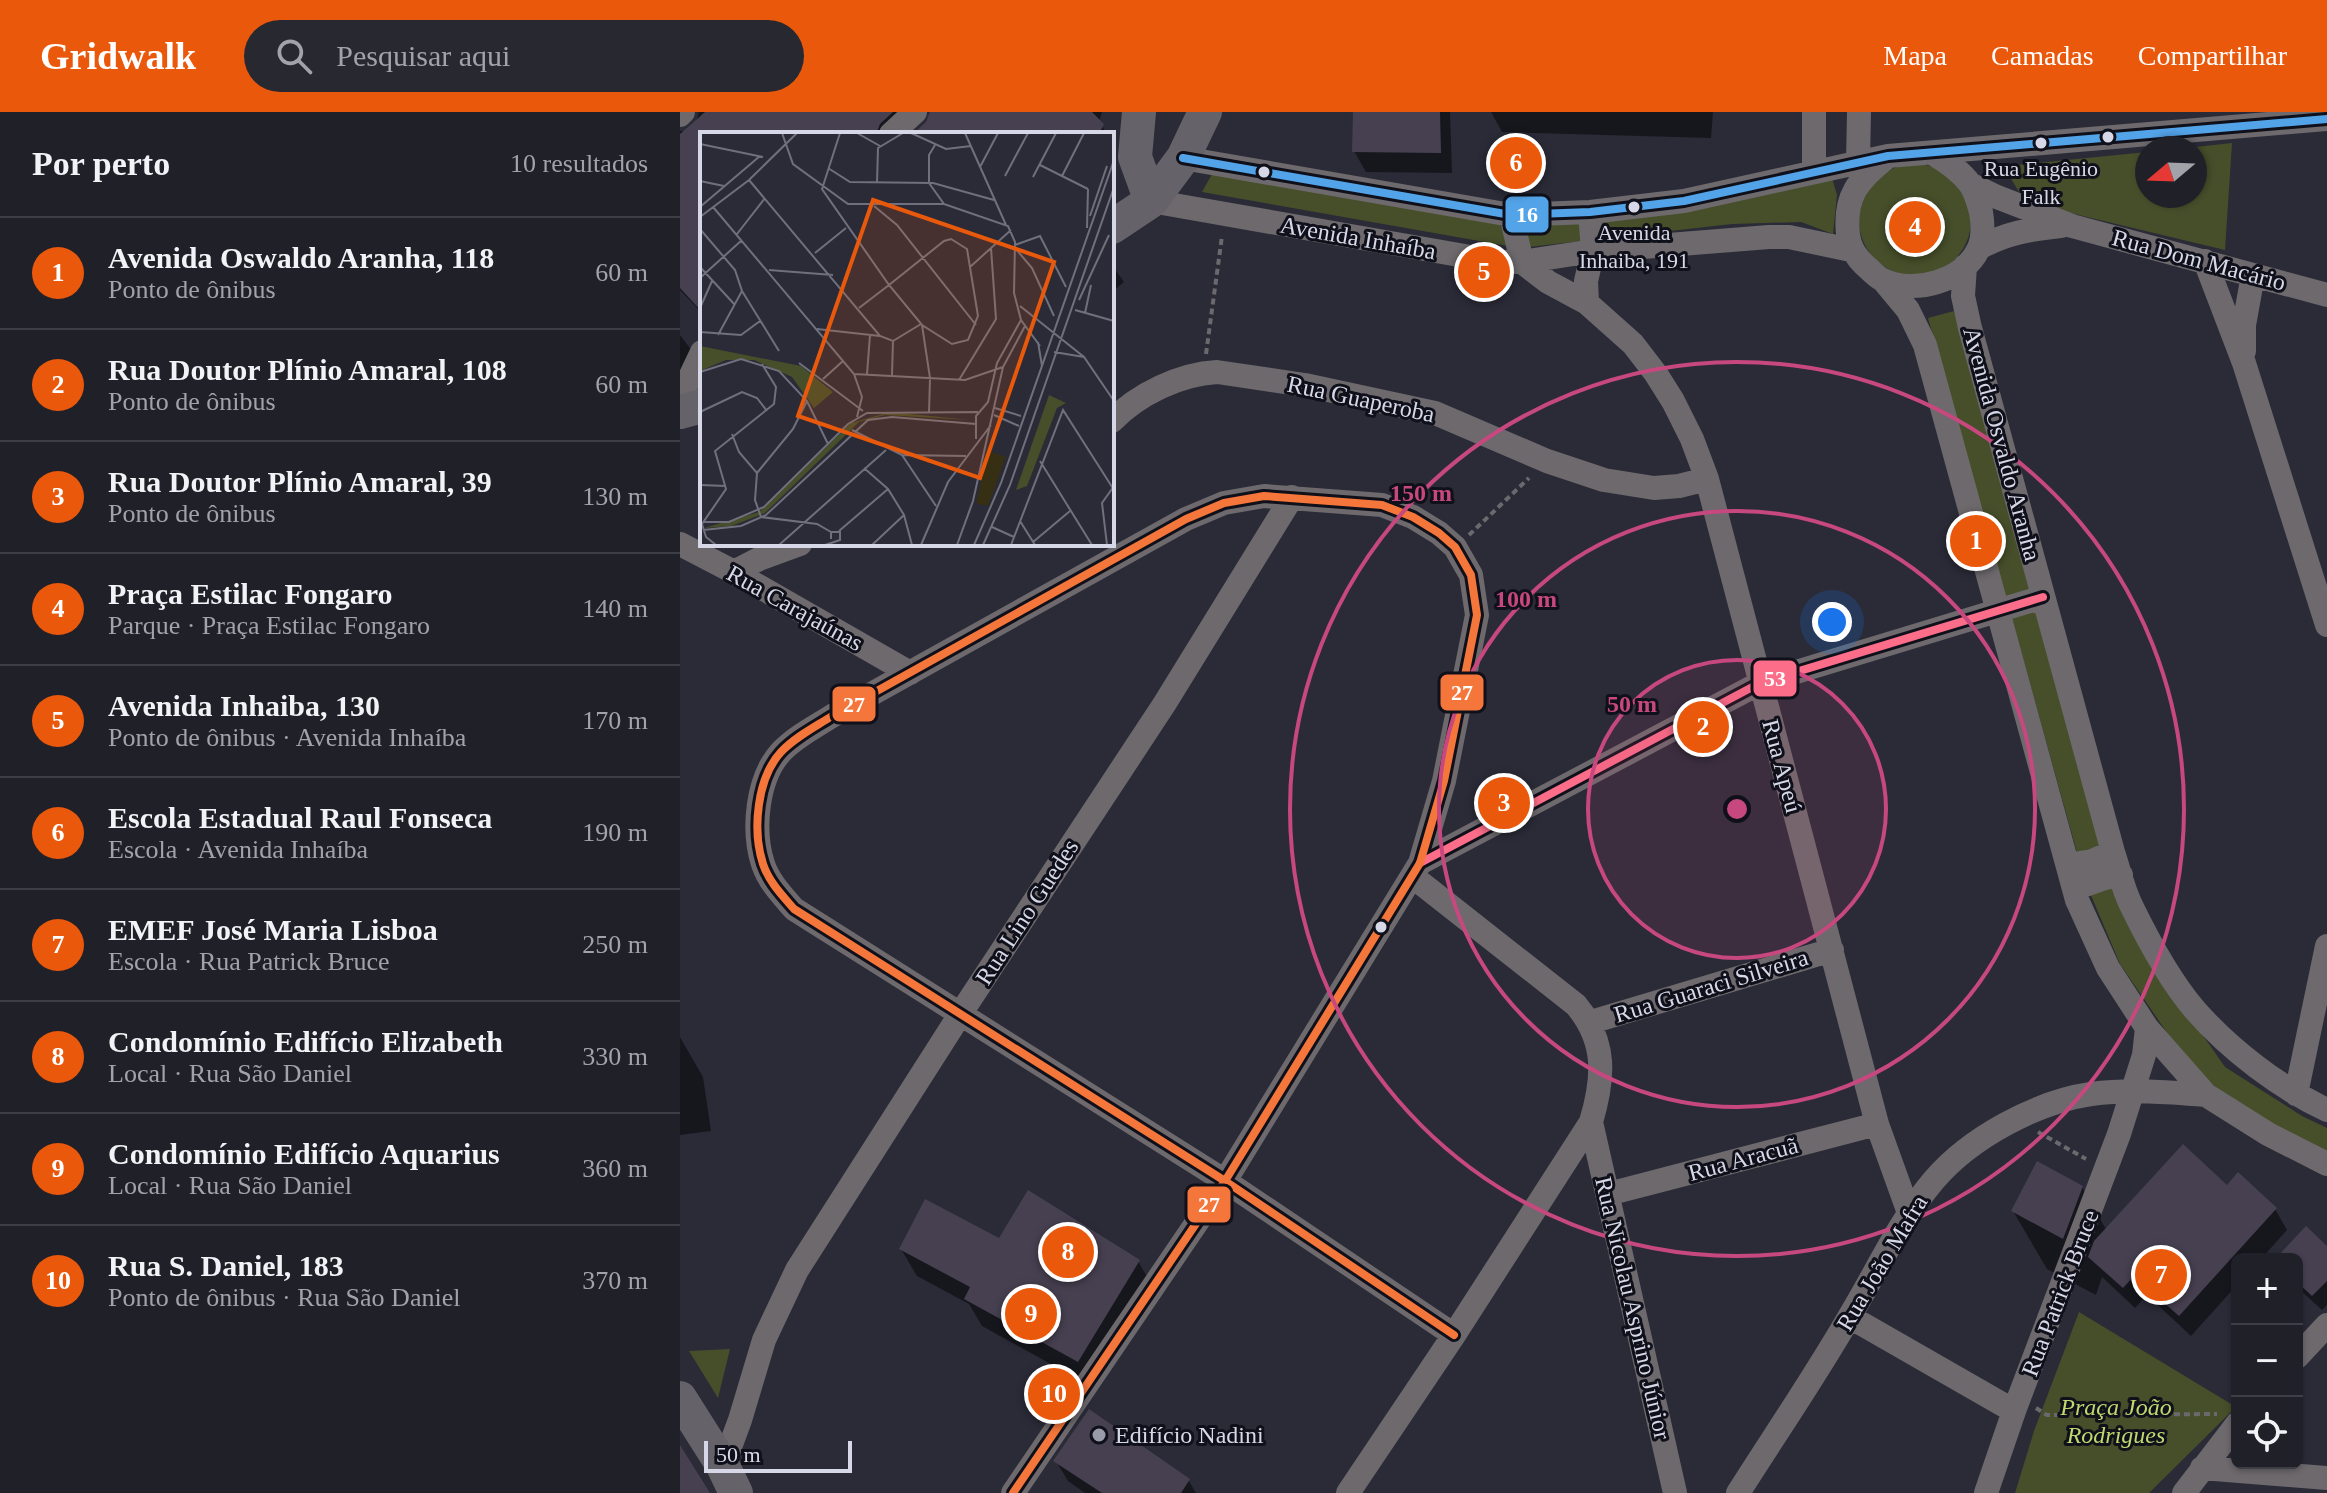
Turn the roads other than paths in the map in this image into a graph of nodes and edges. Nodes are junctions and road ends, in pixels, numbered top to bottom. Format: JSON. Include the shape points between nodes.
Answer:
{"nodes":[{"id":1,"x":915,"y":112,"type":"edge"},
{"id":2,"x":1131,"y":112,"type":"edge"},
{"id":3,"x":1139,"y":112,"type":"edge"},
{"id":4,"x":1205,"y":112,"type":"edge"},
{"id":5,"x":1814,"y":112,"type":"edge"},
{"id":6,"x":1859,"y":112,"type":"edge"},
{"id":7,"x":2327,"y":119,"type":"edge"},
{"id":8,"x":893,"y":132,"type":"edge"},
{"id":9,"x":1114,"y":151,"type":"edge"},
{"id":10,"x":1932,"y":153,"type":"junction"},
{"id":11,"x":1888,"y":156,"type":"junction"},
{"id":12,"x":1183,"y":158,"type":"junction"},
{"id":13,"x":1858,"y":162,"type":"junction"},
{"id":14,"x":1814,"y":172,"type":"junction"},
{"id":15,"x":1970,"y":184,"type":"junction"},
{"id":16,"x":1151,"y":201,"type":"junction"},
{"id":17,"x":1590,"y":212,"type":"junction"},
{"id":18,"x":1511,"y":215,"type":"junction"},
{"id":19,"x":1114,"y":226,"type":"edge"},
{"id":20,"x":2072,"y":226,"type":"junction"},
{"id":21,"x":1851,"y":250,"type":"junction"},
{"id":22,"x":1593,"y":251,"type":"junction"},
{"id":23,"x":1972,"y":257,"type":"junction"},
{"id":24,"x":2205,"y":261,"type":"junction"},
{"id":25,"x":1522,"y":262,"type":"junction"},
{"id":26,"x":2253,"y":275,"type":"junction"},
{"id":27,"x":1883,"y":280,"type":"junction"},
{"id":28,"x":2327,"y":295,"type":"edge"},
{"id":29,"x":1587,"y":303,"type":"junction"},
{"id":30,"x":700,"y":356,"type":"edge"},
{"id":31,"x":2244,"y":363,"type":"junction"},
{"id":32,"x":680,"y":398,"type":"edge"},
{"id":33,"x":700,"y":407,"type":"edge"},
{"id":34,"x":680,"y":412,"type":"edge"},
{"id":35,"x":1114,"y":419,"type":"edge"},
{"id":36,"x":1707,"y":479,"type":"junction"},
{"id":37,"x":1292,"y":497,"type":"junction"},
{"id":38,"x":680,"y":544,"type":"edge"},
{"id":39,"x":795,"y":546,"type":"edge"},
{"id":40,"x":734,"y":572,"type":"junction"},
{"id":41,"x":2043,"y":597,"type":"junction"},
{"id":42,"x":1998,"y":611,"type":"junction"},
{"id":43,"x":2327,"y":625,"type":"edge"},
{"id":44,"x":910,"y":673,"type":"junction"},
{"id":45,"x":1760,"y":683,"type":"junction"},
{"id":46,"x":2117,"y":864,"type":"junction"},
{"id":47,"x":1416,"y":869,"type":"junction"},
{"id":48,"x":2071,"y":877,"type":"junction"},
{"id":49,"x":2327,"y":946,"type":"edge"},
{"id":50,"x":1832,"y":950,"type":"junction"},
{"id":51,"x":961,"y":1013,"type":"junction"},
{"id":52,"x":1591,"y":1022,"type":"junction"},
{"id":53,"x":2147,"y":1028,"type":"junction"},
{"id":54,"x":2131,"y":1091,"type":"junction"},
{"id":55,"x":2296,"y":1094,"type":"junction"},
{"id":56,"x":2206,"y":1095,"type":"junction"},
{"id":57,"x":2327,"y":1110,"type":"edge"},
{"id":58,"x":1591,"y":1122,"type":"junction"},
{"id":59,"x":1877,"y":1124,"type":"junction"},
{"id":60,"x":2327,"y":1164,"type":"edge"},
{"id":61,"x":1225,"y":1181,"type":"junction"},
{"id":62,"x":1608,"y":1194,"type":"junction"},
{"id":63,"x":1909,"y":1213,"type":"junction"},
{"id":64,"x":1850,"y":1317,"type":"junction"},
{"id":65,"x":2327,"y":1325,"type":"edge"},
{"id":66,"x":1454,"y":1335,"type":"junction"},
{"id":67,"x":2303,"y":1351,"type":"edge"},
{"id":68,"x":680,"y":1398,"type":"edge"},
{"id":69,"x":2017,"y":1405,"type":"junction"},
{"id":70,"x":2229,"y":1419,"type":"edge"},
{"id":71,"x":2202,"y":1468,"type":"junction"},
{"id":72,"x":2327,"y":1478,"type":"edge"},
{"id":73,"x":729,"y":1480,"type":"edge"},
{"id":74,"x":1013,"y":1493,"type":"edge"},
{"id":75,"x":1348,"y":1493,"type":"edge"},
{"id":76,"x":1675,"y":1493,"type":"edge"},
{"id":77,"x":1738,"y":1493,"type":"edge"},
{"id":78,"x":1986,"y":1493,"type":"edge"},
{"id":79,"x":2184,"y":1493,"type":"edge"}],
"edges":[{"from":1,"to":8,"type":"street"},
{"from":2,"to":9,"type":"main road"},
{"from":3,"to":16,"type":"main road","via":[[1135,157]]},
{"from":4,"to":12,"type":"main road"},
{"from":5,"to":14,"type":"street"},
{"from":6,"to":13,"type":"street"},
{"from":7,"to":10,"type":"street"},
{"from":10,"to":11,"type":"street"},
{"from":10,"to":15,"type":"street"},
{"from":11,"to":13,"type":"street","name":"Avenida Inhaíba"},
{"from":11,"to":21,"type":"street","via":[[1855,188],[1846,213]]},
{"from":12,"to":16,"type":"main road"},
{"from":12,"to":18,"type":"street","name":"Avenida Inhaíba"},
{"from":13,"to":14,"type":"street","name":"Avenida Inhaíba"},
{"from":14,"to":17,"type":"street","name":"Avenida Inhaíba","via":[[1684,201]]},
{"from":15,"to":20,"type":"street","name":"Rua Dom Macário"},
{"from":15,"to":23,"type":"street","via":[[1984,227]]},
{"from":16,"to":19,"type":"main road"},
{"from":16,"to":25,"type":"street","name":"Avenida Inhaíba","via":[[1470,259]]},
{"from":17,"to":18,"type":"street","name":"Avenida Inhaíba"},
{"from":17,"to":22,"type":"street"},
{"from":18,"to":25,"type":"street"},
{"from":20,"to":23,"type":"street","name":"Rua Dom Macário","via":[[2009,234]]},
{"from":20,"to":24,"type":"street","name":"Rua Dom Macário"},
{"from":21,"to":22,"type":"street","name":"Avenida Inhaíba","via":[[1789,237]]},
{"from":21,"to":27,"type":"street"},
{"from":22,"to":25,"type":"street","name":"Avenida Inhaíba"},
{"from":22,"to":29,"type":"street"},
{"from":23,"to":27,"type":"street","via":[[1933,284],[1909,287]]},
{"from":23,"to":41,"type":"street","name":"Avenida Osvaldo Aranha","via":[[1963,296]]},
{"from":24,"to":26,"type":"street","name":"Rua Dom Macário"},
{"from":24,"to":31,"type":"street"},
{"from":25,"to":29,"type":"street","name":"Rua Apeú"},
{"from":26,"to":28,"type":"street","name":"Rua Dom Macário"},
{"from":26,"to":31,"type":"street"},
{"from":27,"to":42,"type":"street","name":"Avenida Osvaldo Aranha","via":[[1908,310],[1925,345]]},
{"from":29,"to":36,"type":"street","name":"Rua Apeú","via":[[1633,344],[1656,374]]},
{"from":30,"to":32,"type":"street"},
{"from":31,"to":43,"type":"street"},
{"from":33,"to":34,"type":"main road"},
{"from":35,"to":36,"type":"street","name":"Rua Guaperoba","via":[[1141,397],[1169,384],[1217,372],[1410,406],[1604,480],[1654,488]]},
{"from":36,"to":45,"type":"street","name":"Rua Apeú"},
{"from":37,"to":44,"type":"street","via":[[1242,499],[1205,510]]},
{"from":37,"to":47,"type":"street","via":[[1382,505],[1413,517],[1455,547],[1471,575],[1477,615],[1444,781]]},
{"from":37,"to":51,"type":"street","name":"Rua Lino Guedes","via":[[1165,703]]},
{"from":38,"to":40,"type":"street","name":"Rua Carajaúnas"},
{"from":39,"to":40,"type":"street"},
{"from":40,"to":44,"type":"street","name":"Rua Carajaúnas"},
{"from":41,"to":42,"type":"street"},
{"from":41,"to":46,"type":"street","name":"Avenida Osvaldo Aranha"},
{"from":42,"to":45,"type":"street"},
{"from":42,"to":48,"type":"street","name":"Avenida Osvaldo Aranha"},
{"from":44,"to":51,"type":"street","via":[[810,729],[781,752],[762,791],[759,847],[773,886],[794,909]]},
{"from":45,"to":47,"type":"street"},
{"from":45,"to":50,"type":"street","name":"Rua Apeú"},
{"from":46,"to":48,"type":"street","via":[[2092,861]]},
{"from":46,"to":55,"type":"street","name":"Avenida Osvaldo Aranha","via":[[2130,903],[2158,956],[2194,1009]]},
{"from":47,"to":52,"type":"street"},
{"from":47,"to":61,"type":"street"},
{"from":48,"to":53,"type":"street","name":"Avenida Osvaldo Aranha","via":[[2108,968]]},
{"from":49,"to":55,"type":"street"},
{"from":50,"to":52,"type":"street","name":"Rua Guaraci Silveira"},
{"from":50,"to":59,"type":"street","name":"Rua Apeú"},
{"from":51,"to":61,"type":"street"},
{"from":51,"to":73,"type":"street","name":"Rua Lino Guedes","via":[[797,1270],[764,1340],[737,1430]]},
{"from":52,"to":58,"type":"street","via":[[1600,1055],[1598,1101]]},
{"from":53,"to":54,"type":"street"},
{"from":53,"to":56,"type":"street","name":"Avenida Osvaldo Aranha"},
{"from":54,"to":56,"type":"street","name":"Rua João Mafra"},
{"from":54,"to":63,"type":"street","name":"Rua João Mafra","via":[[2046,1106],[1998,1129],[1956,1159]]},
{"from":54,"to":69,"type":"street","name":"Rua Patrick Bruce"},
{"from":55,"to":57,"type":"street","name":"Avenida Osvaldo Aranha"},
{"from":56,"to":60,"type":"street"},
{"from":58,"to":62,"type":"street","name":"Rua Nicolau Asprino Júnior"},
{"from":58,"to":66,"type":"street"},
{"from":59,"to":62,"type":"street","name":"Rua Aracuã"},
{"from":59,"to":63,"type":"street","name":"Rua Apeú"},
{"from":61,"to":66,"type":"street"},
{"from":61,"to":74,"type":"street"},
{"from":62,"to":76,"type":"street","name":"Rua Nicolau Asprino Júnior"},
{"from":63,"to":64,"type":"street","name":"Rua João Mafra"},
{"from":64,"to":69,"type":"street"},
{"from":64,"to":77,"type":"street","name":"Rua João Mafra"},
{"from":65,"to":67,"type":"street"},
{"from":66,"to":75,"type":"street"},
{"from":68,"to":73,"type":"main road"},
{"from":69,"to":78,"type":"street","name":"Rua Patrick Bruce"},
{"from":70,"to":71,"type":"street"},
{"from":71,"to":72,"type":"street"},
{"from":71,"to":79,"type":"street"}]}
